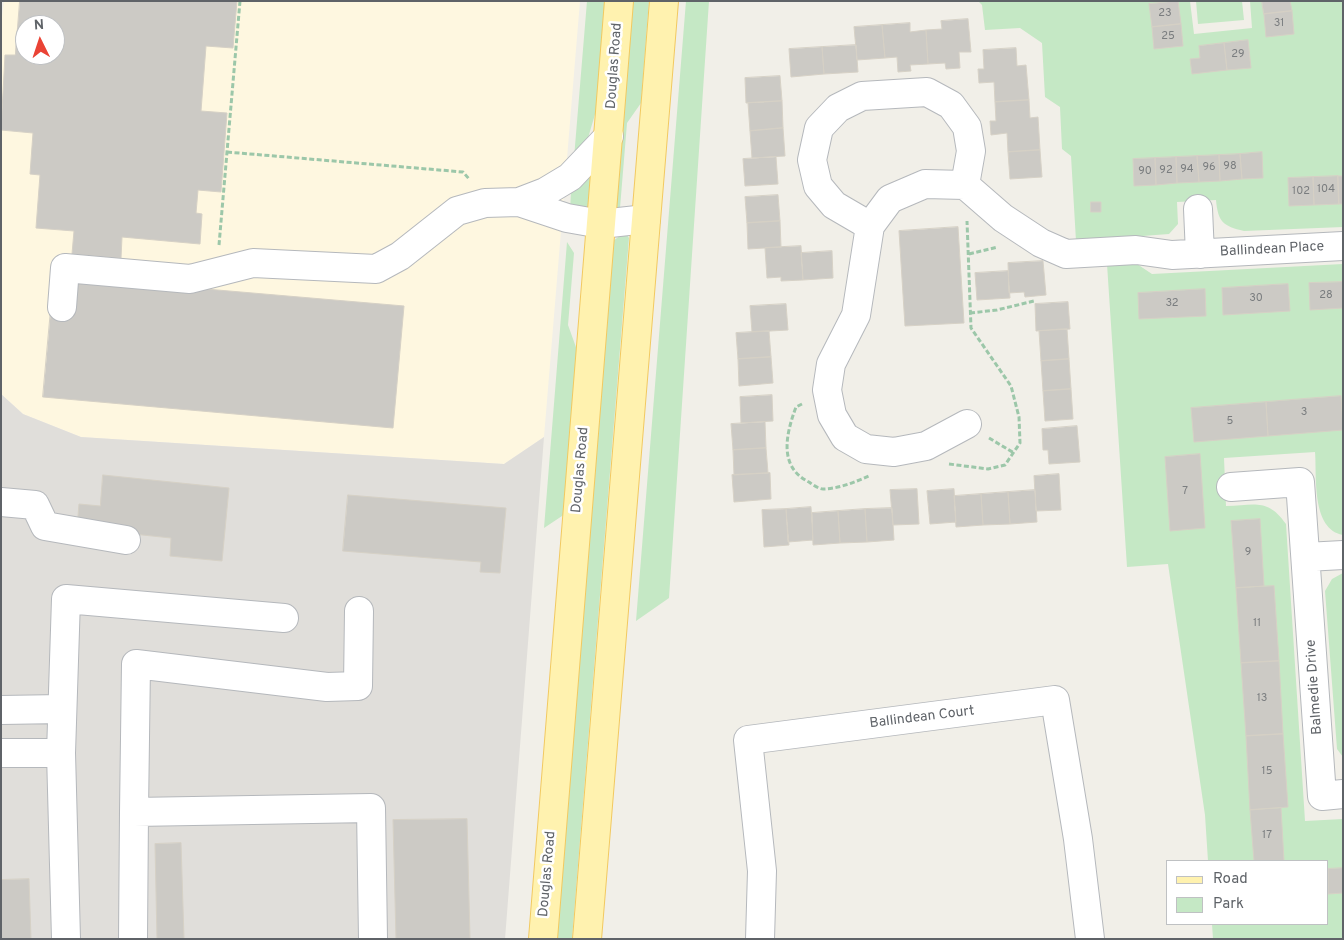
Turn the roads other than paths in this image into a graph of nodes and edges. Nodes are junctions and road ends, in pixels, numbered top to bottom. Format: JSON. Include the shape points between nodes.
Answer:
{"nodes":[{"id":1,"x":620,"y":1,"type":"edge"},
{"id":2,"x":664,"y":1,"type":"edge"},
{"id":3,"x":609,"y":136,"type":"junction"},
{"id":4,"x":965,"y":185,"type":"junction"},
{"id":5,"x":518,"y":202,"type":"junction"},
{"id":6,"x":1198,"y":209,"type":"dead end"},
{"id":7,"x":646,"y":220,"type":"junction"},
{"id":8,"x":601,"y":224,"type":"junction"},
{"id":9,"x":870,"y":226,"type":"junction"},
{"id":10,"x":1343,"y":246,"type":"edge"},
{"id":11,"x":1200,"y":254,"type":"junction"},
{"id":12,"x":62,"y":307,"type":"dead end"},
{"id":13,"x":967,"y":424,"type":"dead end"},
{"id":14,"x":1231,"y":487,"type":"dead end"},
{"id":15,"x":1,"y":502,"type":"edge"},
{"id":16,"x":126,"y":540,"type":"dead end"},
{"id":17,"x":1343,"y":555,"type":"edge"},
{"id":18,"x":1306,"y":557,"type":"junction"},
{"id":19,"x":359,"y":611,"type":"dead end"},
{"id":20,"x":284,"y":618,"type":"dead end"},
{"id":21,"x":62,"y":709,"type":"junction"},
{"id":22,"x":1,"y":710,"type":"edge"},
{"id":23,"x":1,"y":753,"type":"edge"},
{"id":24,"x":61,"y":753,"type":"junction"},
{"id":25,"x":1343,"y":794,"type":"edge"},
{"id":26,"x":134,"y":812,"type":"junction"},
{"id":27,"x":66,"y":939,"type":"edge"},
{"id":28,"x":133,"y":939,"type":"edge"},
{"id":29,"x":373,"y":939,"type":"edge"},
{"id":30,"x":543,"y":939,"type":"edge"},
{"id":31,"x":587,"y":939,"type":"edge"},
{"id":32,"x":760,"y":939,"type":"edge"},
{"id":33,"x":1090,"y":939,"type":"edge"}],
"edges":[{"from":1,"to":3,"type":"main road","name":"Douglas Road"},
{"from":2,"to":7,"type":"main road"},
{"from":3,"to":5,"type":"street","via":[[570,176],[545,192]]},
{"from":3,"to":8,"type":"main road","name":"Douglas Road"},
{"from":4,"to":9,"type":"street","via":[[926,184],[916,187],[890,199]]},
{"from":4,"to":9,"type":"street","via":[[970,151],[967,127],[951,105],[927,92],[862,96],[838,108],[819,128],[812,160],[818,186],[834,206]]},
{"from":4,"to":11,"type":"street","name":"Ballindean Place","via":[[1002,218],[1041,243],[1066,254],[1136,250],[1172,255]]},
{"from":5,"to":8,"type":"street","via":[[567,218]]},
{"from":5,"to":12,"type":"street","via":[[484,203],[457,211],[400,256],[376,269],[253,263],[190,279],[65,268]]},
{"from":6,"to":11,"type":"street","name":"Ballindean Place"},
{"from":7,"to":8,"type":"street"},
{"from":7,"to":31,"type":"main road"},
{"from":8,"to":30,"type":"main road","name":"Douglas Road"},
{"from":9,"to":13,"type":"street","via":[[856,315],[831,364],[827,390],[832,415],[846,437],[866,449],[894,452],[926,446]]},
{"from":10,"to":11,"type":"street","name":"Ballindean Place"},
{"from":14,"to":18,"type":"street","name":"Balmedie Drive","via":[[1300,482]]},
{"from":15,"to":16,"type":"street","via":[[35,505],[45,526]]},
{"from":17,"to":18,"type":"street"},
{"from":18,"to":25,"type":"street","name":"Balmedie Drive","via":[[1322,796]]},
{"from":19,"to":26,"type":"street","via":[[358,686],[327,687],[136,664]]},
{"from":20,"to":21,"type":"street","via":[[66,599]]},
{"from":21,"to":22,"type":"street"},
{"from":21,"to":24,"type":"street"},
{"from":23,"to":24,"type":"street"},
{"from":24,"to":27,"type":"street"},
{"from":26,"to":28,"type":"street"},
{"from":26,"to":29,"type":"street","via":[[371,808]]},
{"from":32,"to":33,"type":"street","name":"Ballindean Court","via":[[762,871],[748,740],[1055,700],[1078,839]]}]}
